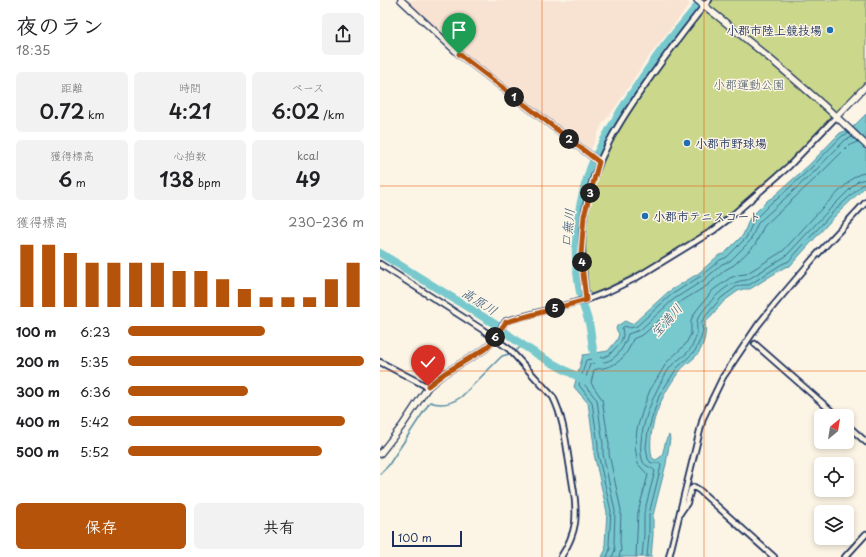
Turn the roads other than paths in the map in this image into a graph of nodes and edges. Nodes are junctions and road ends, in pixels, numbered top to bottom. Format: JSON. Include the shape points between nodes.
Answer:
{"nodes":[{"id":1,"x":401,"y":0,"type":"edge"},
{"id":2,"x":697,"y":0,"type":"edge"},
{"id":3,"x":708,"y":0,"type":"edge"},
{"id":4,"x":704,"y":6,"type":"junction"},
{"id":5,"x":866,"y":86,"type":"edge"},
{"id":6,"x":839,"y":118,"type":"junction"},
{"id":7,"x":866,"y":145,"type":"edge"},
{"id":8,"x":599,"y":162,"type":"junction"},
{"id":9,"x":866,"y":202,"type":"edge"},
{"id":10,"x":380,"y":264,"type":"edge"},
{"id":11,"x":586,"y":300,"type":"junction"},
{"id":12,"x":577,"y":302,"type":"joint"},
{"id":13,"x":495,"y":338,"type":"junction"},
{"id":14,"x":755,"y":344,"type":"dead end"},
{"id":15,"x":380,"y":362,"type":"edge"},
{"id":16,"x":428,"y":386,"type":"junction"},
{"id":17,"x":829,"y":409,"type":"edge"},
{"id":18,"x":854,"y":431,"type":"edge"},
{"id":19,"x":866,"y":442,"type":"edge"},
{"id":20,"x":380,"y":454,"type":"edge"},
{"id":21,"x":678,"y":514,"type":"junction"},
{"id":22,"x":866,"y":534,"type":"edge"},
{"id":23,"x":561,"y":557,"type":"edge"},
{"id":24,"x":669,"y":557,"type":"edge"},
{"id":25,"x":774,"y":557,"type":"edge"},
{"id":26,"x":846,"y":557,"type":"edge"}],
"edges":[{"from":1,"to":8,"type":"street","via":[[459,54]]},
{"from":2,"to":4,"type":"street"},
{"from":3,"to":4,"type":"street"},
{"from":4,"to":6,"type":"street","via":[[772,59]]},
{"from":4,"to":8,"type":"street","via":[[630,107]]},
{"from":5,"to":6,"type":"street"},
{"from":6,"to":7,"type":"street"},
{"from":6,"to":11,"type":"street","via":[[789,166],[723,223],[652,269],[609,292]]},
{"from":8,"to":11,"type":"street","via":[[584,216],[581,255]]},
{"from":9,"to":21,"type":"street","via":[[774,305],[723,377],[703,418]]},
{"from":10,"to":13,"type":"street"},
{"from":11,"to":12,"type":"street"},
{"from":12,"to":13,"type":"street","via":[[506,322]]},
{"from":13,"to":16,"type":"street","via":[[485,349]]},
{"from":13,"to":23,"type":"street","via":[[545,387],[557,405],[563,426],[575,503],[573,534]]},
{"from":14,"to":17,"type":"street"},
{"from":15,"to":16,"type":"street"},
{"from":16,"to":20,"type":"street"},
{"from":18,"to":19,"type":"street"},
{"from":21,"to":24,"type":"street"},
{"from":21,"to":25,"type":"street","via":[[687,502],[691,488],[694,487]]},
{"from":22,"to":26,"type":"street"}]}
